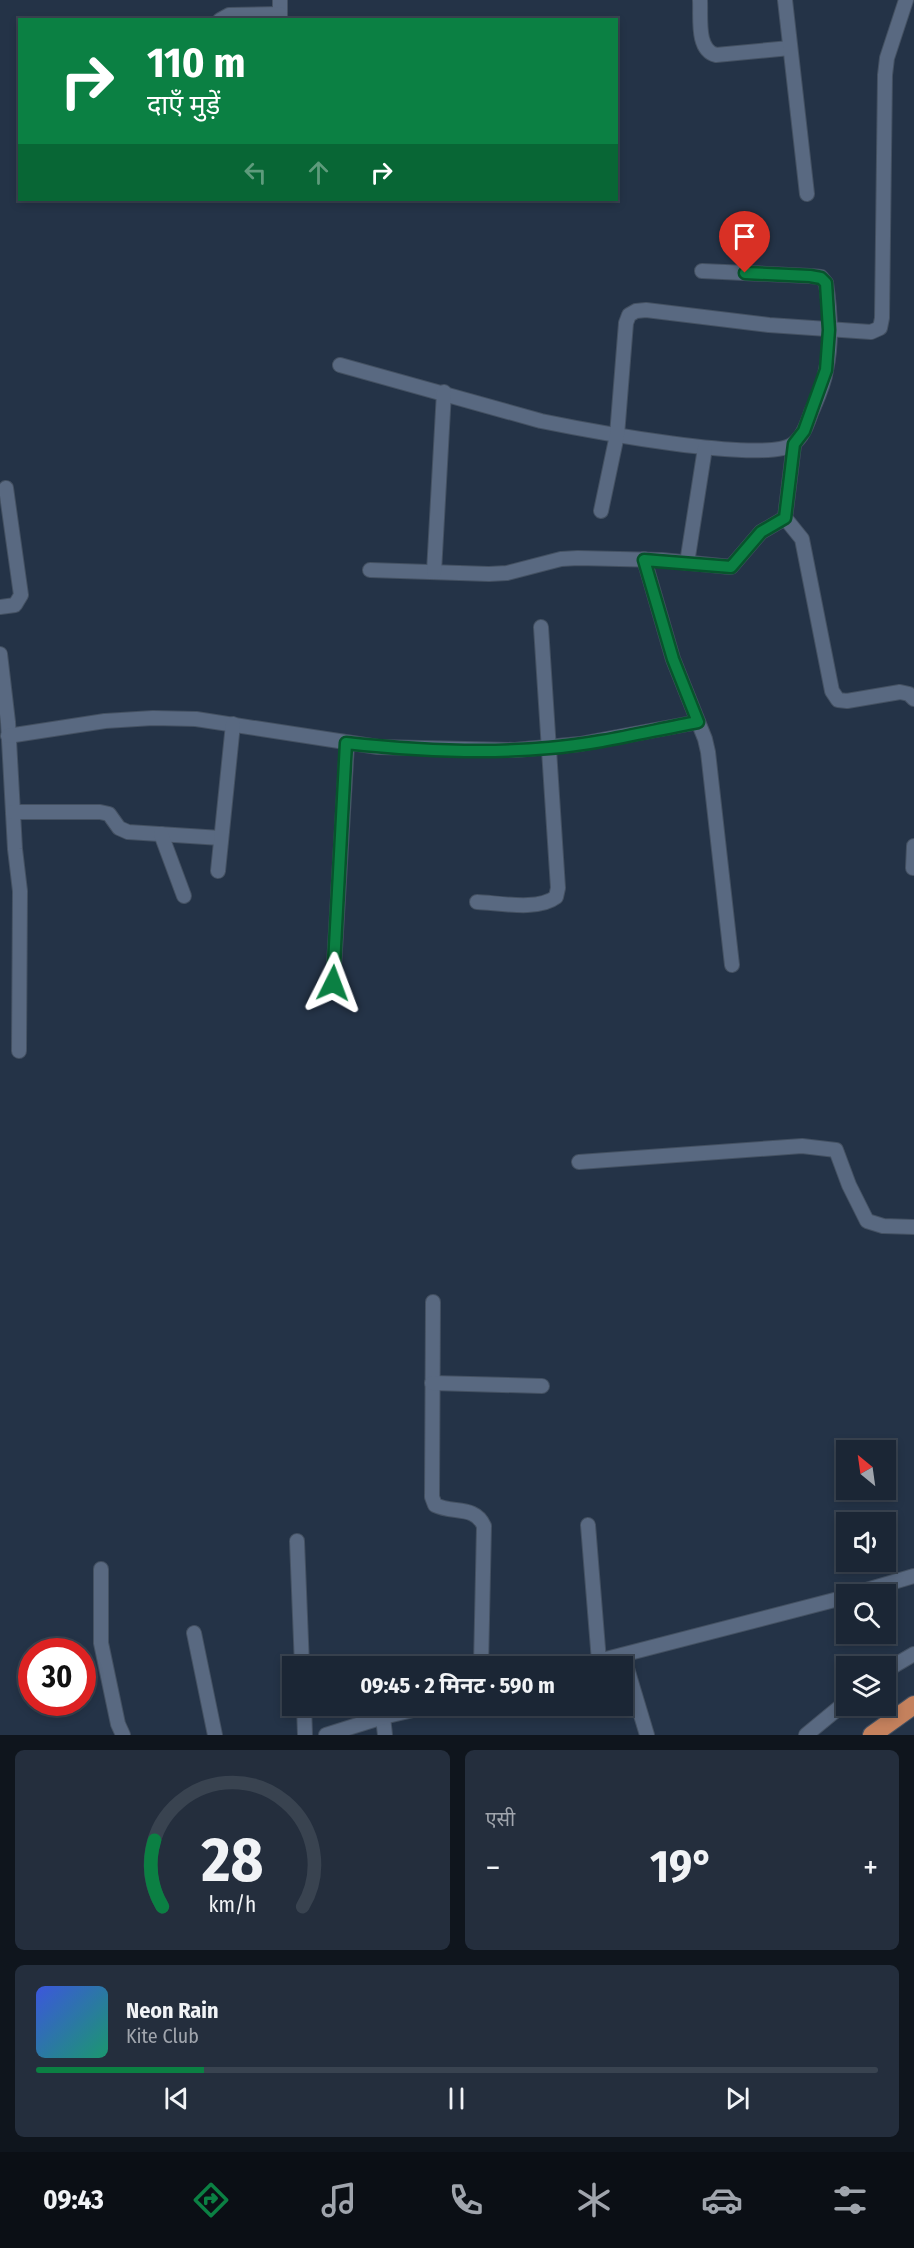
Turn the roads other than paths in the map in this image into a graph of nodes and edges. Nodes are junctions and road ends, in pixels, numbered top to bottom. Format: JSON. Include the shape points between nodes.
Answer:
{"nodes":[{"id":1,"x":700,"y":0,"type":"edge"},
{"id":2,"x":785,"y":0,"type":"edge"},
{"id":3,"x":906,"y":0,"type":"edge"},
{"id":4,"x":280,"y":11,"type":"edge"},
{"id":5,"x":222,"y":18,"type":"edge"},
{"id":6,"x":790,"y":48,"type":"junction"},
{"id":7,"x":807,"y":194,"type":"dead end"},
{"id":8,"x":702,"y":271,"type":"dead end"},
{"id":9,"x":829,"y":330,"type":"junction"},
{"id":10,"x":340,"y":365,"type":"dead end"},
{"id":11,"x":444,"y":392,"type":"junction"},
{"id":12,"x":617,"y":435,"type":"junction"},
{"id":13,"x":794,"y":444,"type":"junction"},
{"id":14,"x":705,"y":448,"type":"junction"},
{"id":15,"x":6,"y":488,"type":"dead end"},
{"id":16,"x":601,"y":511,"type":"dead end"},
{"id":17,"x":785,"y":518,"type":"junction"},
{"id":18,"x":644,"y":560,"type":"junction"},
{"id":19,"x":687,"y":563,"type":"junction"},
{"id":20,"x":370,"y":570,"type":"dead end"},
{"id":21,"x":434,"y":572,"type":"junction"},
{"id":22,"x":0,"y":608,"type":"edge"},
{"id":23,"x":541,"y":627,"type":"dead end"},
{"id":24,"x":0,"y":654,"type":"edge"},
{"id":25,"x":914,"y":699,"type":"edge"},
{"id":26,"x":698,"y":722,"type":"junction"},
{"id":27,"x":233,"y":724,"type":"junction"},
{"id":28,"x":8,"y":736,"type":"junction"},
{"id":29,"x":346,"y":743,"type":"junction"},
{"id":30,"x":550,"y":748,"type":"junction"},
{"id":31,"x":4,"y":753,"type":"edge"},
{"id":32,"x":13,"y":812,"type":"junction"},
{"id":33,"x":161,"y":834,"type":"junction"},
{"id":34,"x":221,"y":838,"type":"junction"},
{"id":35,"x":914,"y":846,"type":"edge"},
{"id":36,"x":913,"y":868,"type":"edge"},
{"id":37,"x":218,"y":871,"type":"dead end"},
{"id":38,"x":184,"y":896,"type":"dead end"},
{"id":39,"x":477,"y":902,"type":"dead end"},
{"id":40,"x":732,"y":965,"type":"dead end"},
{"id":41,"x":333,"y":983,"type":"dead end"},
{"id":42,"x":19,"y":1051,"type":"dead end"},
{"id":43,"x":579,"y":1162,"type":"dead end"},
{"id":44,"x":914,"y":1227,"type":"edge"},
{"id":45,"x":433,"y":1302,"type":"dead end"},
{"id":46,"x":432,"y":1383,"type":"junction"},
{"id":47,"x":542,"y":1386,"type":"dead end"},
{"id":48,"x":588,"y":1525,"type":"dead end"},
{"id":49,"x":297,"y":1540,"type":"dead end"},
{"id":50,"x":101,"y":1569,"type":"dead end"},
{"id":51,"x":914,"y":1576,"type":"edge"},
{"id":52,"x":887,"y":1584,"type":"edge"},
{"id":53,"x":836,"y":1600,"type":"edge"},
{"id":54,"x":194,"y":1633,"type":"dead end"},
{"id":55,"x":914,"y":1654,"type":"edge"},
{"id":56,"x":623,"y":1655,"type":"junction"},
{"id":57,"x":303,"y":1656,"type":"edge"},
{"id":58,"x":481,"y":1656,"type":"edge"},
{"id":59,"x":599,"y":1656,"type":"edge"},
{"id":60,"x":619,"y":1656,"type":"edge"},
{"id":61,"x":896,"y":1665,"type":"edge"},
{"id":62,"x":914,"y":1705,"type":"edge"},
{"id":63,"x":836,"y":1710,"type":"edge"},
{"id":64,"x":304,"y":1716,"type":"edge"},
{"id":65,"x":387,"y":1716,"type":"edge"},
{"id":66,"x":383,"y":1717,"type":"junction"},
{"id":67,"x":123,"y":1735,"type":"edge"},
{"id":68,"x":215,"y":1735,"type":"edge"},
{"id":69,"x":305,"y":1735,"type":"edge"},
{"id":70,"x":326,"y":1735,"type":"edge"},
{"id":71,"x":385,"y":1735,"type":"edge"},
{"id":72,"x":646,"y":1735,"type":"edge"},
{"id":73,"x":806,"y":1735,"type":"edge"},
{"id":74,"x":872,"y":1735,"type":"edge"}],
"edges":[{"from":1,"to":6,"type":"street","via":[[703,45],[709,53]]},
{"from":2,"to":6,"type":"street"},
{"from":3,"to":9,"type":"street","via":[[885,75],[880,328],[871,332]]},
{"from":4,"to":5,"type":"street"},
{"from":6,"to":7,"type":"street"},
{"from":8,"to":9,"type":"street","via":[[821,278],[828,294]]},
{"from":9,"to":12,"type":"street","via":[[636,311],[626,323]]},
{"from":9,"to":13,"type":"street","via":[[826,370],[804,431]]},
{"from":10,"to":11,"type":"street"},
{"from":11,"to":12,"type":"street","via":[[541,420]]},
{"from":11,"to":21,"type":"street"},
{"from":12,"to":14,"type":"street"},
{"from":12,"to":16,"type":"street"},
{"from":13,"to":14,"type":"street","via":[[772,450]]},
{"from":13,"to":17,"type":"street"},
{"from":14,"to":19,"type":"street"},
{"from":15,"to":22,"type":"street","via":[[21,595],[15,605]]},
{"from":17,"to":19,"type":"street","via":[[761,532],[731,567]]},
{"from":17,"to":25,"type":"street","via":[[802,539],[832,691],[838,700],[900,692]]},
{"from":18,"to":19,"type":"street"},
{"from":18,"to":21,"type":"street","via":[[561,559],[507,573]]},
{"from":18,"to":26,"type":"street","via":[[673,659]]},
{"from":20,"to":21,"type":"street"},
{"from":23,"to":30,"type":"street"},
{"from":24,"to":28,"type":"street"},
{"from":26,"to":30,"type":"street"},
{"from":26,"to":40,"type":"street","via":[[708,753]]},
{"from":27,"to":28,"type":"street","via":[[153,718],[81,723]]},
{"from":27,"to":29,"type":"street"},
{"from":27,"to":34,"type":"street"},
{"from":28,"to":31,"type":"street"},
{"from":29,"to":30,"type":"street","via":[[414,748]]},
{"from":29,"to":41,"type":"street"},
{"from":30,"to":39,"type":"street","via":[[556,897],[538,905]]},
{"from":31,"to":32,"type":"street"},
{"from":32,"to":33,"type":"street","via":[[100,812],[109,814],[123,831]]},
{"from":32,"to":42,"type":"street","via":[[20,891]]},
{"from":33,"to":34,"type":"street"},
{"from":33,"to":38,"type":"street"},
{"from":34,"to":37,"type":"street"},
{"from":35,"to":36,"type":"street"},
{"from":43,"to":44,"type":"street","via":[[802,1146],[836,1150],[867,1221],[883,1227]]},
{"from":45,"to":46,"type":"street"},
{"from":46,"to":47,"type":"street"},
{"from":46,"to":58,"type":"street","via":[[432,1497],[435,1505],[442,1508],[475,1513],[484,1526]]},
{"from":48,"to":59,"type":"street"},
{"from":49,"to":57,"type":"street"},
{"from":50,"to":67,"type":"street","via":[[101,1643]]},
{"from":51,"to":52,"type":"street"},
{"from":53,"to":56,"type":"street"},
{"from":54,"to":68,"type":"street"},
{"from":55,"to":61,"type":"street"},
{"from":56,"to":60,"type":"street"},
{"from":56,"to":72,"type":"street"},
{"from":62,"to":74,"type":"highway"},
{"from":63,"to":73,"type":"street"},
{"from":64,"to":69,"type":"street"},
{"from":65,"to":66,"type":"street"},
{"from":66,"to":70,"type":"street"},
{"from":66,"to":71,"type":"street"}]}
